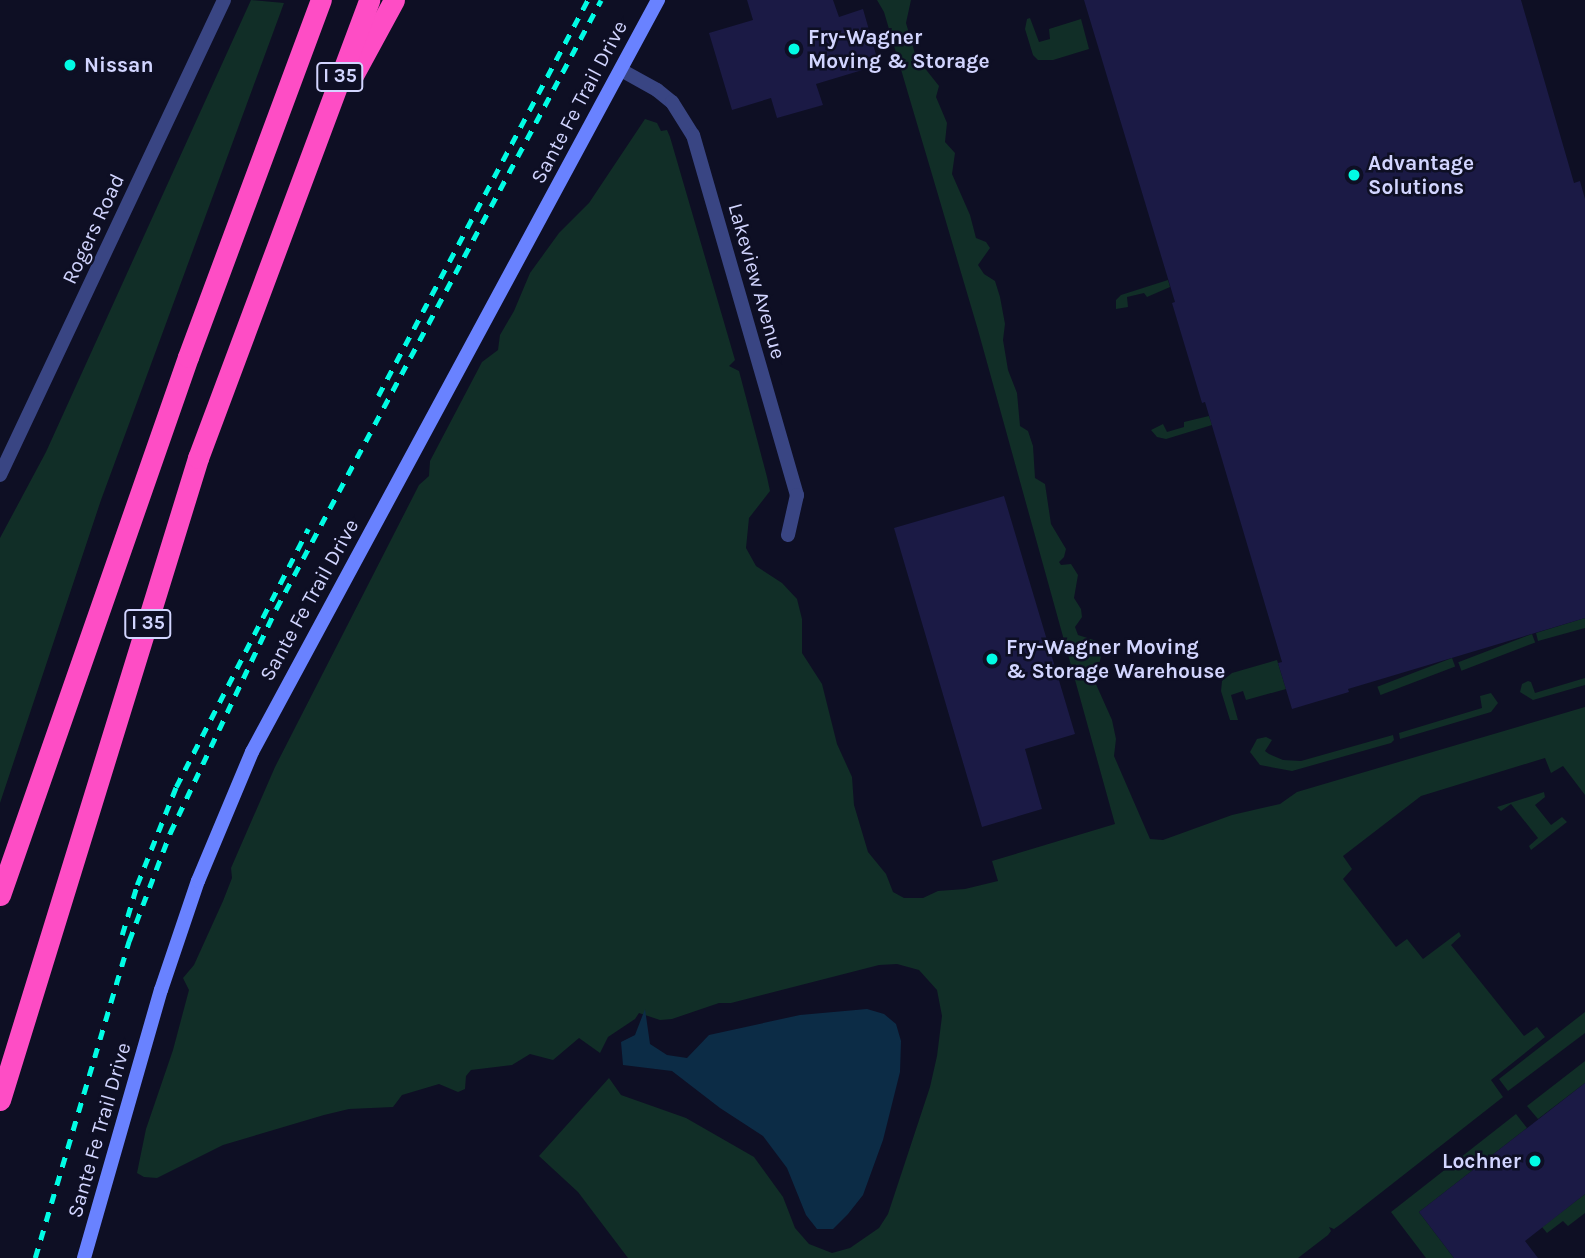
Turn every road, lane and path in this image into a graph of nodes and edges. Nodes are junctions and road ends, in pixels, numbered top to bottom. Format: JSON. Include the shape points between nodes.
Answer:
{"nodes":[{"id":1,"x":224,"y":0,"type":"edge"},
{"id":2,"x":321,"y":0,"type":"edge"},
{"id":3,"x":369,"y":0,"type":"edge"},
{"id":4,"x":394,"y":0,"type":"edge"},
{"id":5,"x":658,"y":0,"type":"edge"},
{"id":6,"x":621,"y":71,"type":"junction"},
{"id":7,"x":310,"y":154,"type":"junction"},
{"id":8,"x":0,"y":475,"type":"edge"},
{"id":9,"x":788,"y":535,"type":"dead end"},
{"id":10,"x":0,"y":895,"type":"edge"},
{"id":11,"x":0,"y":1100,"type":"edge"},
{"id":12,"x":84,"y":1258,"type":"edge"}],
"edges":[{"from":1,"to":8,"type":"street","name":"Rogers Road"},
{"from":2,"to":10,"type":"highway","number":"I 35","via":[[188,357]]},
{"from":3,"to":7,"type":"highway","number":"I 35"},
{"from":4,"to":7,"type":"highway"},
{"from":5,"to":6,"type":"main road","name":"Sante Fe Trail Drive"},
{"from":6,"to":9,"type":"street","name":"Lakeview Avenue","via":[[672,102],[693,135],[797,495]]},
{"from":6,"to":12,"type":"main road","name":"Sante Fe Trail Drive","via":[[252,752],[198,881],[161,990]]},
{"from":7,"to":11,"type":"highway","number":"I 35","via":[[198,458]]}]}
